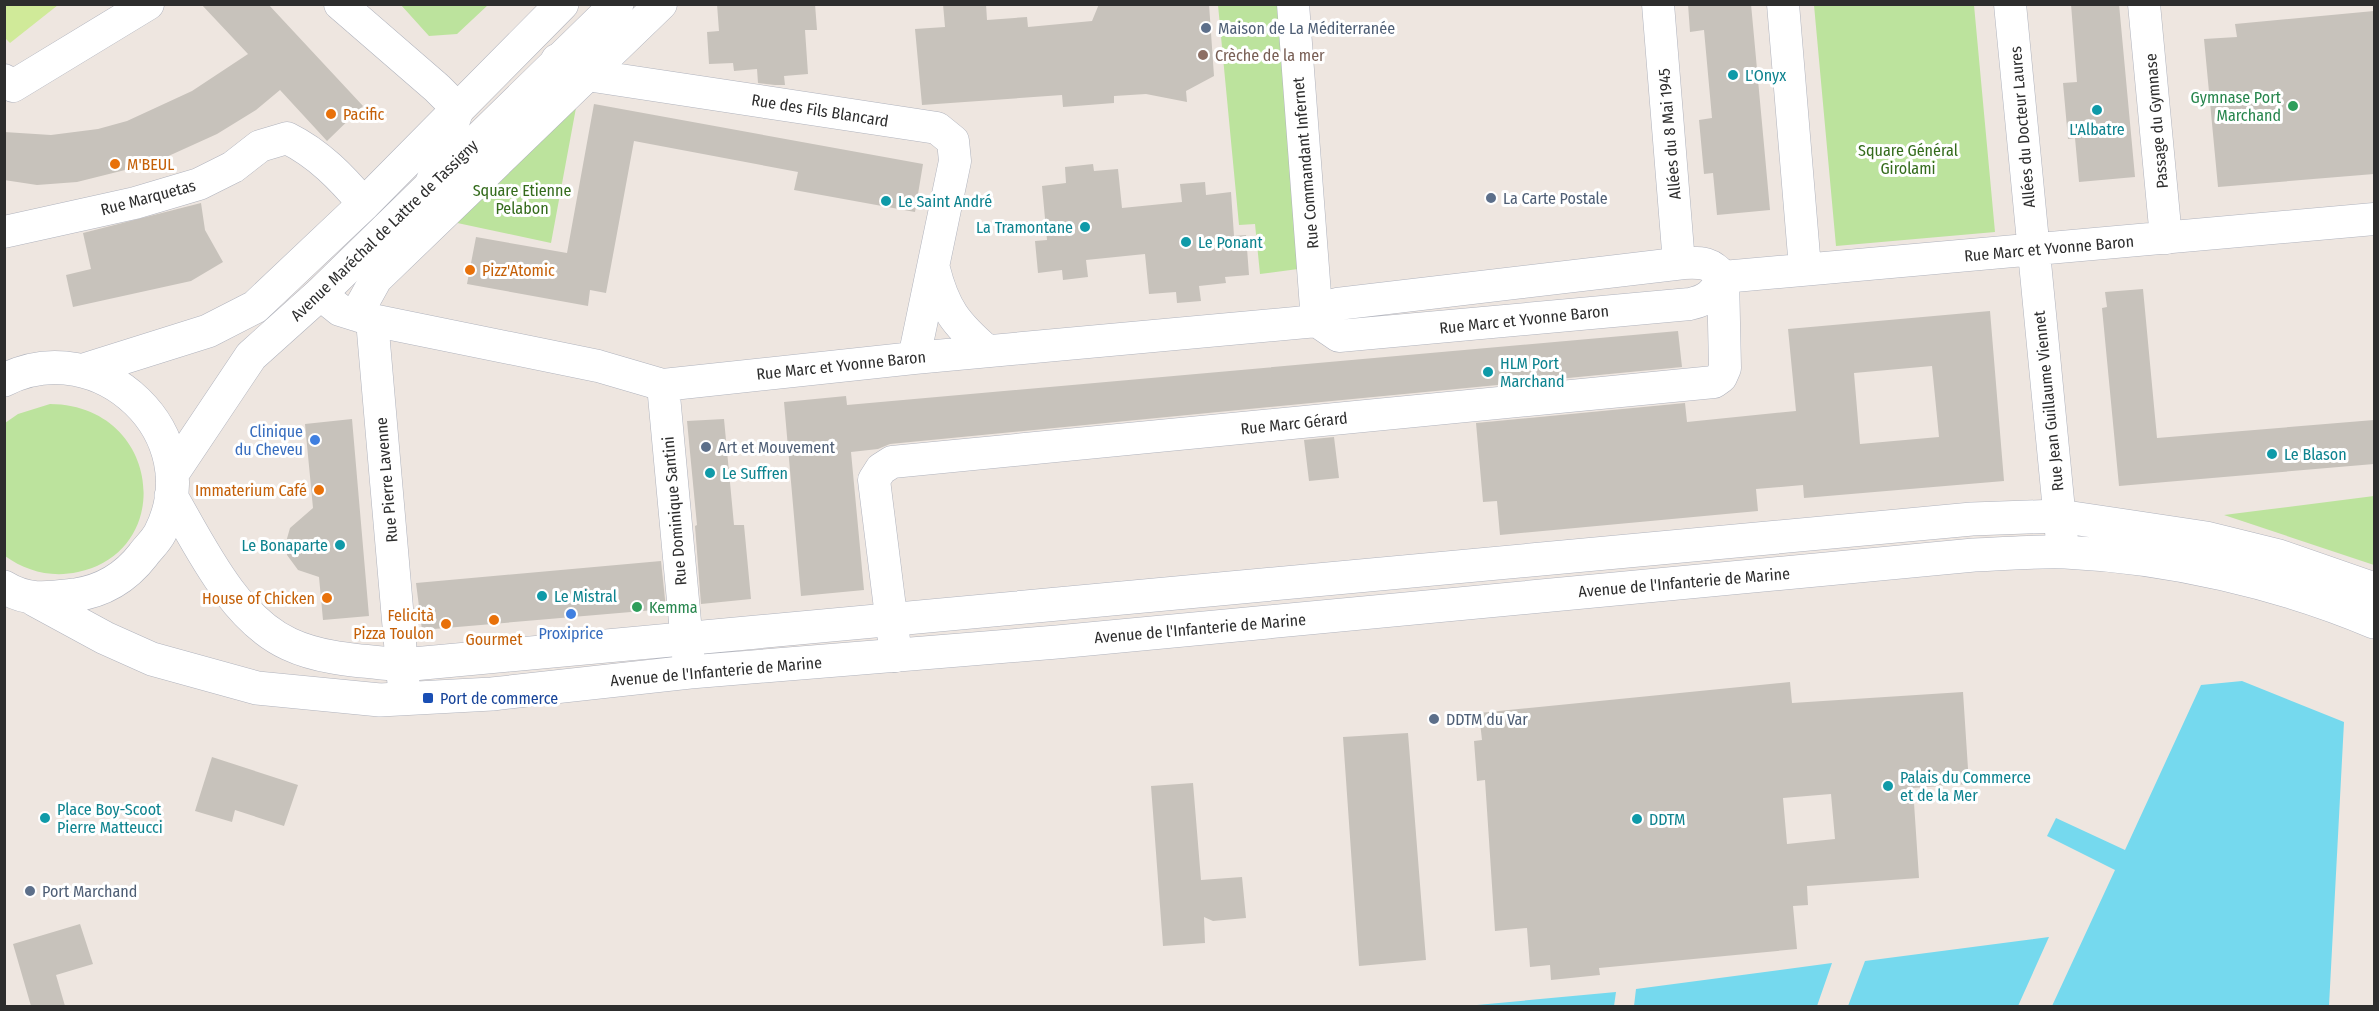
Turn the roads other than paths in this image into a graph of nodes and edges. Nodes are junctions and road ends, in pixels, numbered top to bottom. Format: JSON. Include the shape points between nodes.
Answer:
{"nodes":[{"id":1,"x":148,"y":4,"type":"edge"},
{"id":2,"x":340,"y":4,"type":"edge"},
{"id":3,"x":562,"y":4,"type":"edge"},
{"id":4,"x":617,"y":4,"type":"edge"},
{"id":5,"x":661,"y":4,"type":"edge"},
{"id":6,"x":1293,"y":4,"type":"edge"},
{"id":7,"x":1658,"y":4,"type":"edge"},
{"id":8,"x":1783,"y":4,"type":"edge"},
{"id":9,"x":2010,"y":4,"type":"edge"},
{"id":10,"x":2144,"y":4,"type":"edge"},
{"id":11,"x":557,"y":60,"type":"junction"},
{"id":12,"x":587,"y":75,"type":"junction"},
{"id":13,"x":4,"y":80,"type":"edge"},
{"id":14,"x":458,"y":109,"type":"junction"},
{"id":15,"x":431,"y":184,"type":"junction"},
{"id":16,"x":364,"y":204,"type":"junction"},
{"id":17,"x":2374,"y":219,"type":"edge"},
{"id":18,"x":4,"y":232,"type":"edge"},
{"id":19,"x":2166,"y":238,"type":"junction"},
{"id":20,"x":2033,"y":250,"type":"junction"},
{"id":21,"x":1679,"y":263,"type":"junction"},
{"id":22,"x":934,"y":268,"type":"junction"},
{"id":23,"x":1805,"y":268,"type":"junction"},
{"id":24,"x":1723,"y":277,"type":"junction"},
{"id":25,"x":320,"y":294,"type":"junction"},
{"id":26,"x":364,"y":318,"type":"junction"},
{"id":27,"x":1317,"y":321,"type":"junction"},
{"id":28,"x":987,"y":351,"type":"junction"},
{"id":29,"x":4,"y":353,"type":"edge"},
{"id":30,"x":914,"y":358,"type":"junction"},
{"id":31,"x":50,"y":367,"type":"junction"},
{"id":32,"x":84,"y":370,"type":"junction"},
{"id":33,"x":4,"y":380,"type":"edge"},
{"id":34,"x":663,"y":385,"type":"junction"},
{"id":35,"x":172,"y":485,"type":"junction"},
{"id":36,"x":2060,"y":516,"type":"junction"},
{"id":37,"x":2063,"y":552,"type":"junction"},
{"id":38,"x":4,"y":587,"type":"edge"},
{"id":39,"x":2374,"y":589,"type":"edge"},
{"id":40,"x":35,"y":600,"type":"junction"},
{"id":41,"x":4,"y":610,"type":"edge"},
{"id":42,"x":891,"y":619,"type":"junction"},
{"id":43,"x":2374,"y":622,"type":"edge"},
{"id":44,"x":686,"y":637,"type":"junction"},
{"id":45,"x":896,"y":656,"type":"junction"},
{"id":46,"x":402,"y":664,"type":"junction"},
{"id":47,"x":690,"y":672,"type":"junction"},
{"id":48,"x":405,"y":699,"type":"junction"}],
"edges":[{"from":1,"to":13,"type":"street","via":[[13,86]]},
{"from":2,"to":14,"type":"street"},
{"from":3,"to":14,"type":"main road","name":"Avenue Maréchal de Lattre de Tassigny"},
{"from":4,"to":11,"type":"main road","name":"Avenue Maréchal de Lattre de Tassigny"},
{"from":5,"to":12,"type":"street"},
{"from":6,"to":27,"type":"street","name":"Rue Commandant Infernet"},
{"from":7,"to":21,"type":"street","name":"Allées du 8 Mai 1945"},
{"from":8,"to":23,"type":"street"},
{"from":9,"to":20,"type":"street","name":"Allées du Docteur Laures"},
{"from":10,"to":19,"type":"street","name":"Passage du Gymnase"},
{"from":11,"to":12,"type":"street","name":"Rue des Fils Blancard"},
{"from":11,"to":15,"type":"main road","name":"Avenue Maréchal de Lattre de Tassigny"},
{"from":12,"to":22,"type":"street","name":"Rue des Fils Blancard","via":[[936,128],[953,141],[955,161]]},
{"from":12,"to":26,"type":"street","via":[[376,279]]},
{"from":14,"to":15,"type":"street"},
{"from":14,"to":16,"type":"main road","name":"Avenue Maréchal de Lattre de Tassigny"},
{"from":15,"to":25,"type":"main road","name":"Avenue Maréchal de Lattre de Tassigny"},
{"from":16,"to":18,"type":"street","name":"Rue Marquetas","via":[[325,162],[287,138],[260,146],[233,167],[199,184],[135,203]]},
{"from":16,"to":32,"type":"main road","name":"Avenue Maréchal de Lattre de Tassigny","via":[[255,307],[208,331]]},
{"from":17,"to":19,"type":"street","name":"Rue Marc et Yvonne Baron"},
{"from":19,"to":20,"type":"street","name":"Rue Marc et Yvonne Baron"},
{"from":20,"to":23,"type":"street","name":"Rue Marc et Yvonne Baron"},
{"from":20,"to":36,"type":"street","name":"Rue Jean Guillaume Viennet"},
{"from":21,"to":24,"type":"street","via":[[1714,266]]},
{"from":21,"to":27,"type":"street","via":[[1337,304]]},
{"from":22,"to":28,"type":"street","name":"Rue des Fils Blancard","via":[[949,313]]},
{"from":22,"to":30,"type":"street","name":"Rue des Fils Blancard"},
{"from":23,"to":24,"type":"street","name":"Rue Marc et Yvonne Baron"},
{"from":24,"to":27,"type":"street","name":"Rue Marc et Yvonne Baron","via":[[1714,294],[1690,304],[1339,336]]},
{"from":24,"to":42,"type":"street","name":"Rue Marc Gérard","via":[[1725,368],[1714,382],[892,462],[874,480]]},
{"from":25,"to":26,"type":"street","via":[[340,310]]},
{"from":25,"to":35,"type":"main road","name":"Avenue Maréchal de Lattre de Tassigny","via":[[251,356]]},
{"from":26,"to":34,"type":"street","name":"Rue Marc et Yvonne Baron","via":[[598,366]]},
{"from":26,"to":46,"type":"street","name":"Rue Pierre Lavenne"},
{"from":27,"to":28,"type":"street","name":"Rue Marc et Yvonne Baron"},
{"from":28,"to":30,"type":"street","name":"Rue Marc et Yvonne Baron"},
{"from":29,"to":31,"type":"main road"},
{"from":30,"to":34,"type":"street","name":"Rue Marc et Yvonne Baron"},
{"from":31,"to":32,"type":"main road"},
{"from":31,"to":33,"type":"main road"},
{"from":32,"to":35,"type":"main road","via":[[123,388],[145,408],[164,439]]},
{"from":34,"to":44,"type":"street","name":"Rue Dominique Santini"},
{"from":35,"to":40,"type":"main road","via":[[160,533],[130,571],[86,594]]},
{"from":35,"to":46,"type":"main road","via":[[219,578],[257,624],[289,644],[330,656]]},
{"from":36,"to":37,"type":"street","name":"Rue Jean Guillaume Viennet"},
{"from":36,"to":39,"type":"main road","via":[[2206,538],[2279,556]]},
{"from":36,"to":42,"type":"main road","via":[[1972,519]]},
{"from":37,"to":43,"type":"main road","name":"Avenue de l'Infanterie de Marine","via":[[2125,556],[2203,571],[2278,589]]},
{"from":37,"to":45,"type":"main road","name":"Avenue de l'Infanterie de Marine","via":[[1974,555]]},
{"from":38,"to":40,"type":"main road","name":"Avenue de l'Infanterie de Marine"},
{"from":40,"to":41,"type":"main road"},
{"from":40,"to":48,"type":"main road","name":"Avenue de l'Infanterie de Marine","via":[[152,659],[257,688]]},
{"from":42,"to":44,"type":"main road"},
{"from":42,"to":45,"type":"street"},
{"from":44,"to":46,"type":"main road"},
{"from":44,"to":47,"type":"street","name":"Rue Dominique Santini"},
{"from":45,"to":47,"type":"main road","name":"Avenue de l'Infanterie de Marine"},
{"from":46,"to":48,"type":"street","name":"Rue Pierre Lavenne"},
{"from":47,"to":48,"type":"main road","name":"Avenue de l'Infanterie de Marine","via":[[492,694]]}]}
